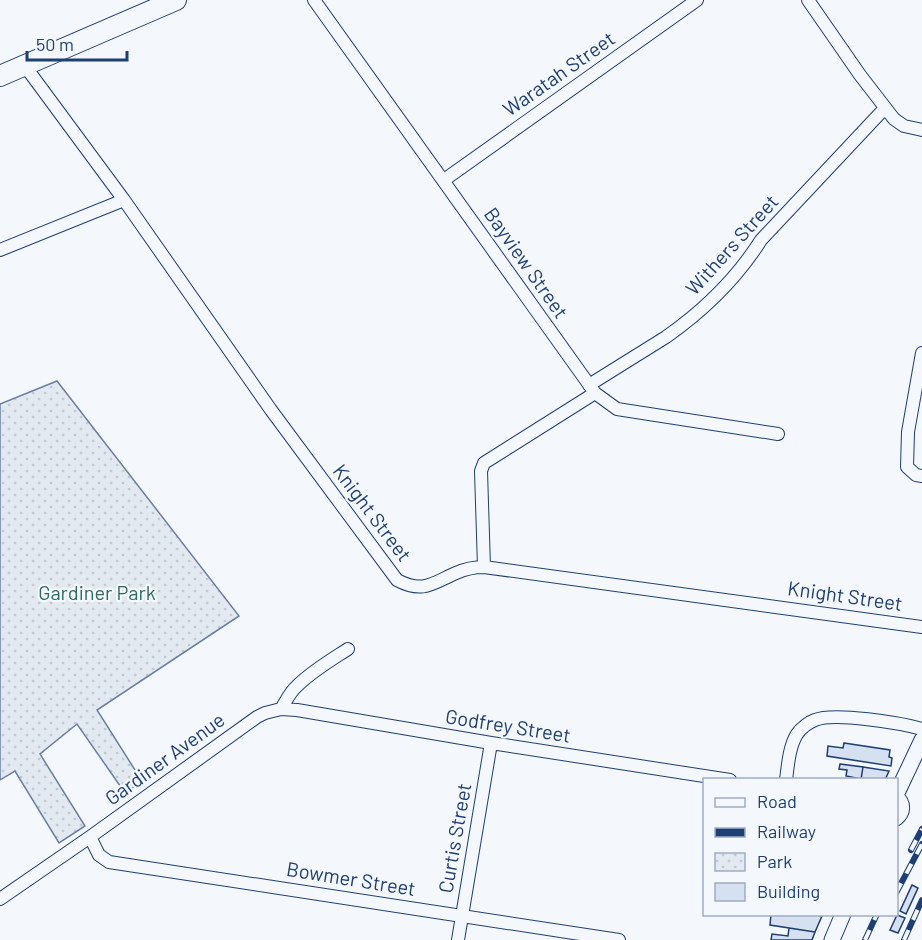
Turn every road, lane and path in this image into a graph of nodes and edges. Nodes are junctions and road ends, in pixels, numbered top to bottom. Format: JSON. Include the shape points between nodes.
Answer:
{"nodes":[{"id":1,"x":176,"y":0,"type":"edge"},
{"id":2,"x":314,"y":0,"type":"edge"},
{"id":3,"x":697,"y":0,"type":"edge"},
{"id":4,"x":808,"y":0,"type":"edge"},
{"id":5,"x":25,"y":66,"type":"junction"},
{"id":6,"x":0,"y":76,"type":"edge"},
{"id":7,"x":885,"y":108,"type":"junction"},
{"id":8,"x":922,"y":130,"type":"edge"},
{"id":9,"x":444,"y":180,"type":"junction"},
{"id":10,"x":124,"y":200,"type":"junction"},
{"id":11,"x":0,"y":250,"type":"edge"},
{"id":12,"x":922,"y":353,"type":"edge"},
{"id":13,"x":592,"y":389,"type":"junction"},
{"id":14,"x":778,"y":434,"type":"dead end"},
{"id":15,"x":922,"y":476,"type":"edge"},
{"id":16,"x":484,"y":567,"type":"junction"},
{"id":17,"x":922,"y":627,"type":"edge"},
{"id":18,"x":348,"y":649,"type":"dead end"},
{"id":19,"x":281,"y":709,"type":"junction"},
{"id":20,"x":922,"y":729,"type":"edge"},
{"id":21,"x":922,"y":740,"type":"edge"},
{"id":22,"x":491,"y":743,"type":"junction"},
{"id":23,"x":717,"y":778,"type":"edge"},
{"id":24,"x":786,"y":778,"type":"edge"},
{"id":25,"x":898,"y":794,"type":"edge"},
{"id":26,"x":898,"y":798,"type":"edge"},
{"id":27,"x":898,"y":817,"type":"edge"},
{"id":28,"x":90,"y":837,"type":"junction"},
{"id":29,"x":0,"y":898,"type":"edge"},
{"id":30,"x":462,"y":915,"type":"junction"},
{"id":31,"x":843,"y":916,"type":"edge"},
{"id":32,"x":458,"y":940,"type":"edge"},
{"id":33,"x":619,"y":940,"type":"edge"},
{"id":34,"x":832,"y":940,"type":"edge"}],
"edges":[{"from":1,"to":5,"type":"main road"},
{"from":2,"to":9,"type":"street","name":"Bayview Street"},
{"from":3,"to":9,"type":"street","name":"Waratah Street"},
{"from":4,"to":7,"type":"street"},
{"from":5,"to":6,"type":"main road"},
{"from":5,"to":10,"type":"street","name":"Knight Street"},
{"from":7,"to":8,"type":"street","via":[[899,123]]},
{"from":7,"to":13,"type":"street","name":"Withers Street","via":[[761,240],[711,300],[678,329]]},
{"from":9,"to":13,"type":"street","name":"Bayview Street"},
{"from":10,"to":11,"type":"street"},
{"from":10,"to":16,"type":"street","name":"Knight Street","via":[[271,410],[397,580],[412,586],[429,586],[463,570]]},
{"from":12,"to":15,"type":"street","via":[[908,432],[907,466]]},
{"from":13,"to":14,"type":"street","name":"Bayview Street","via":[[617,409]]},
{"from":13,"to":16,"type":"street","name":"Withers Street","via":[[484,463]]},
{"from":16,"to":17,"type":"street","name":"Knight Street"},
{"from":18,"to":19,"type":"street","via":[[301,682]]},
{"from":19,"to":22,"type":"street","name":"Godfrey Street"},
{"from":19,"to":28,"type":"street","name":"Gardiner Avenue","via":[[257,717]]},
{"from":20,"to":24,"type":"street","via":[[843,718],[815,720],[797,734]]},
{"from":21,"to":25,"type":"street"},
{"from":22,"to":23,"type":"street","name":"Godfrey Street"},
{"from":22,"to":30,"type":"street","name":"Curtis Street"},
{"from":26,"to":27,"type":"street","via":[[902,807]]},
{"from":28,"to":29,"type":"street","name":"Gardiner Avenue"},
{"from":28,"to":30,"type":"street","name":"Bowmer Street","via":[[99,855],[110,862]]},
{"from":30,"to":32,"type":"street","name":"Curtis Street"},
{"from":30,"to":33,"type":"street","name":"Bowmer Street"},
{"from":31,"to":34,"type":"street"}]}
